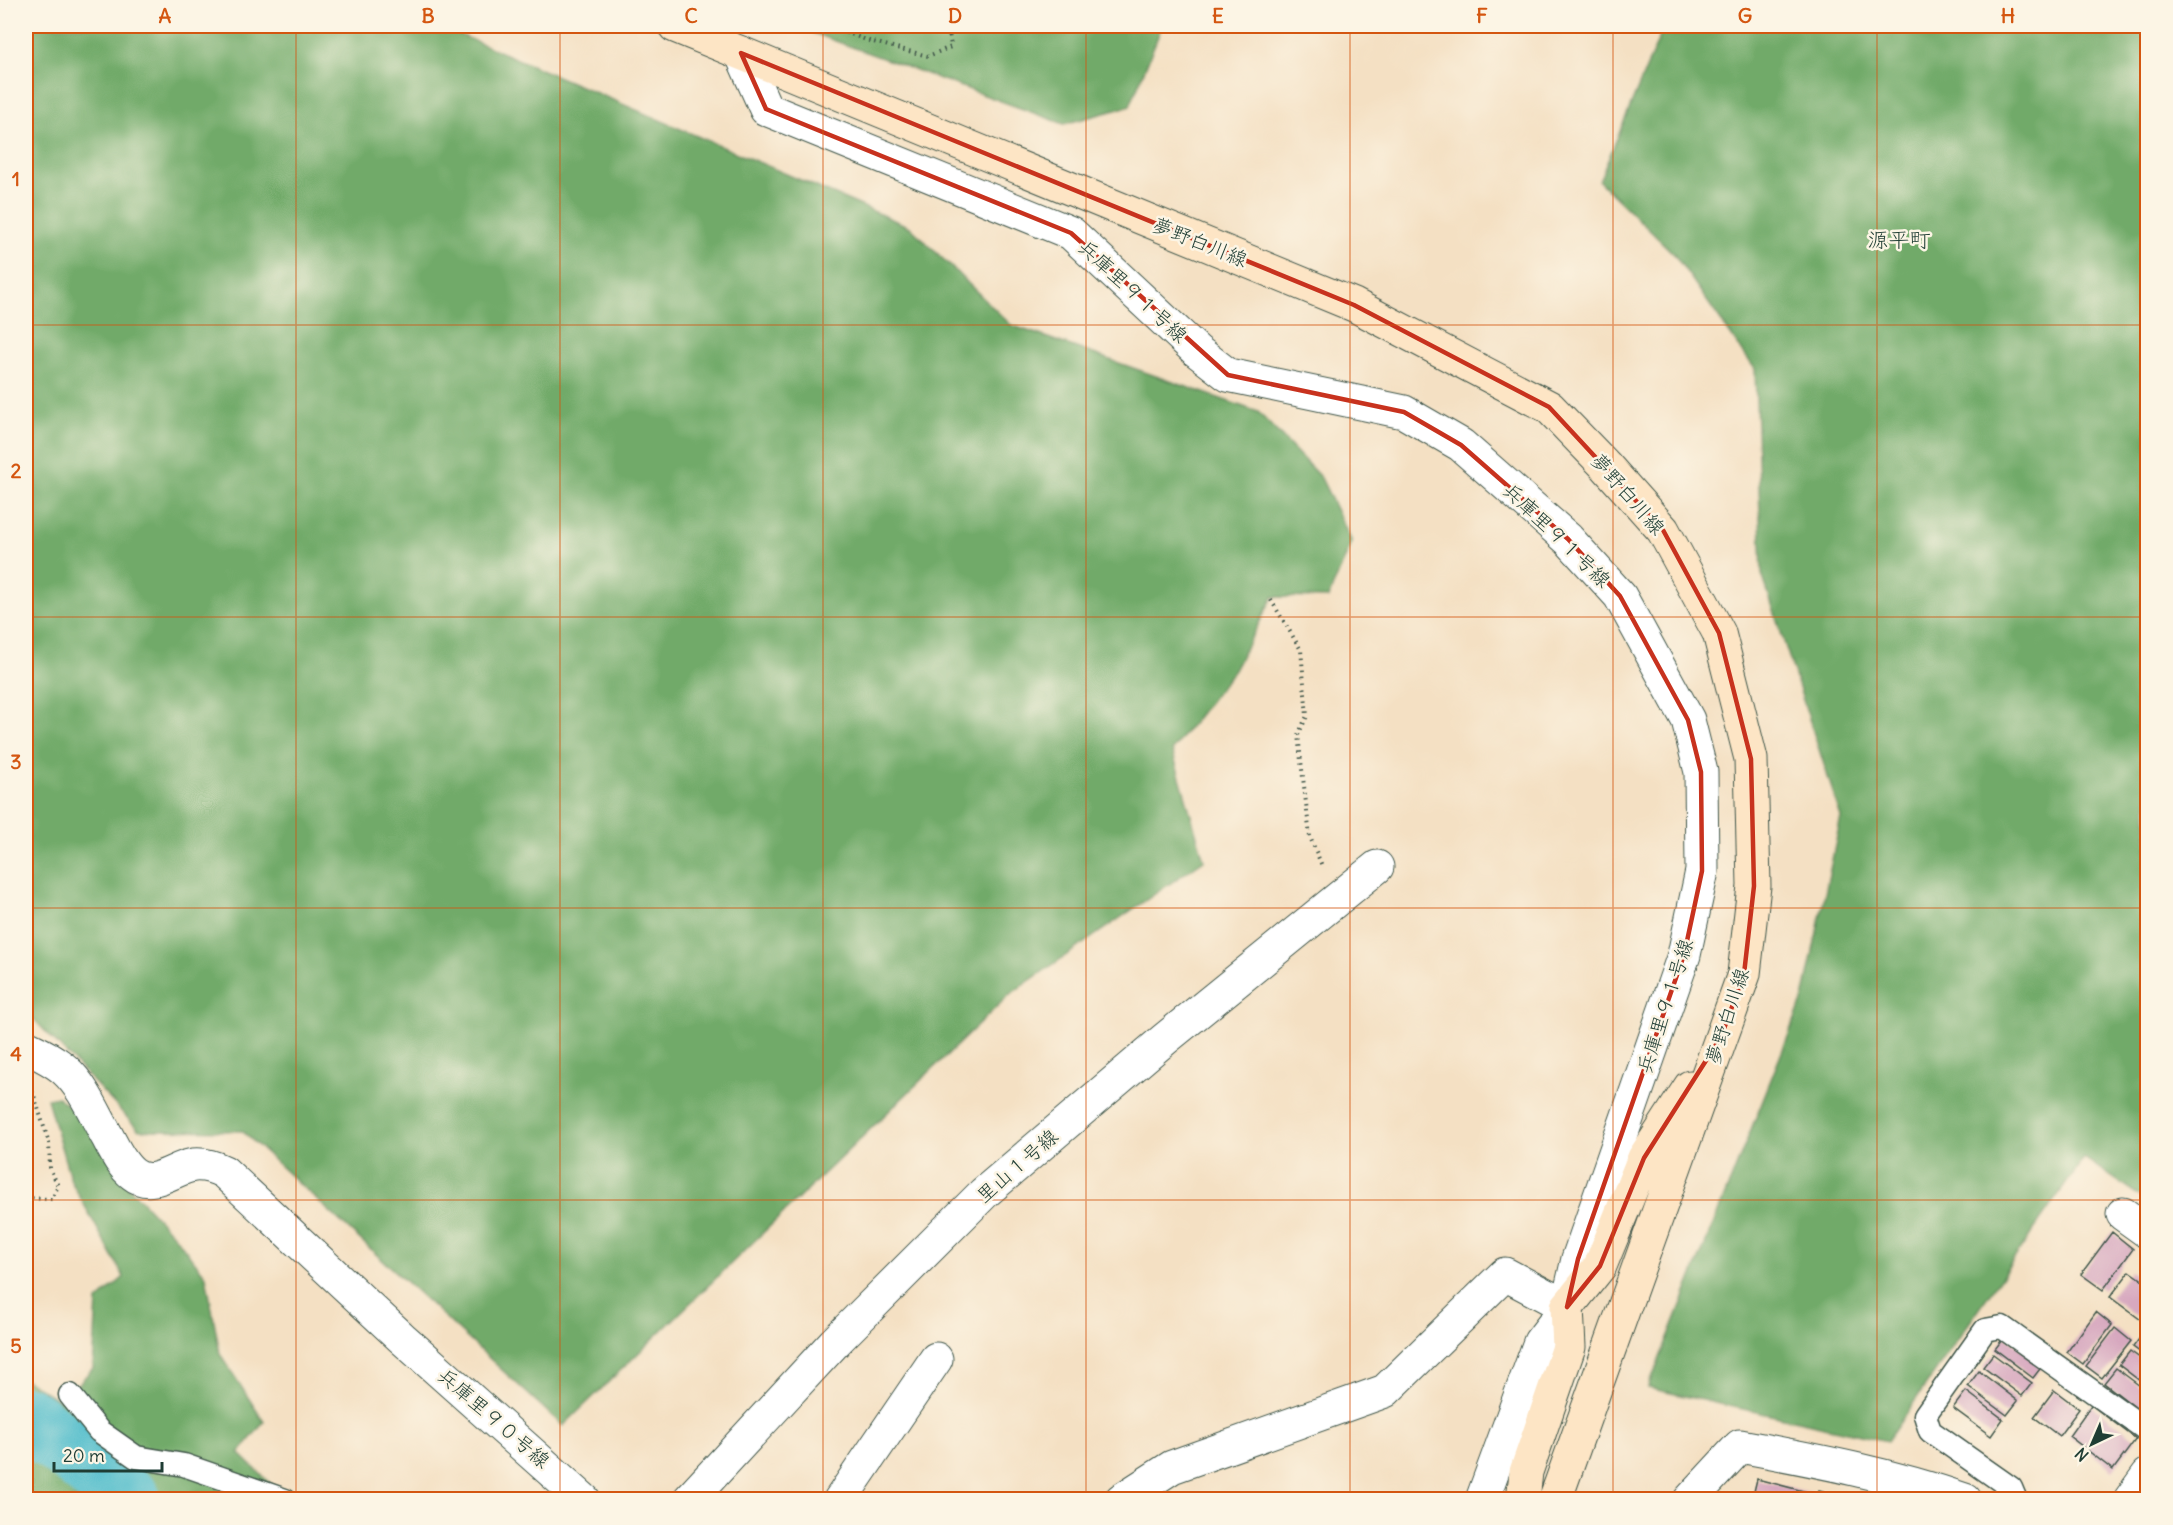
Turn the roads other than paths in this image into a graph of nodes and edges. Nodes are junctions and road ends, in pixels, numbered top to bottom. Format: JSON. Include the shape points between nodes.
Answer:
{"nodes":[{"id":1,"x":675,"y":26,"type":"edge"},
{"id":2,"x":741,"y":53,"type":"junction"},
{"id":3,"x":1377,"y":867,"type":"dead end"},
{"id":4,"x":1721,"y":1037,"type":"junction"},
{"id":5,"x":26,"y":1047,"type":"edge"},
{"id":6,"x":1567,"y":1307,"type":"junction"},
{"id":7,"x":936,"y":1359,"type":"dead end"},
{"id":8,"x":70,"y":1395,"type":"dead end"},
{"id":9,"x":2148,"y":1431,"type":"edge"},
{"id":10,"x":2148,"y":1475,"type":"edge"},
{"id":11,"x":1928,"y":1494,"type":"edge"},
{"id":12,"x":285,"y":1500,"type":"edge"},
{"id":13,"x":584,"y":1500,"type":"edge"},
{"id":14,"x":689,"y":1500,"type":"edge"},
{"id":15,"x":840,"y":1500,"type":"edge"},
{"id":16,"x":1121,"y":1500,"type":"edge"},
{"id":17,"x":1482,"y":1500,"type":"edge"},
{"id":18,"x":1523,"y":1500,"type":"edge"},
{"id":19,"x":1555,"y":1500,"type":"edge"},
{"id":20,"x":1690,"y":1500,"type":"edge"},
{"id":21,"x":1965,"y":1500,"type":"edge"},
{"id":22,"x":2016,"y":1500,"type":"edge"},
{"id":23,"x":2130,"y":1500,"type":"edge"}],
"edges":[{"from":1,"to":2,"type":"street","name":"夢野白川線"},
{"from":2,"to":4,"type":"street","name":"夢野白川線","via":[[1354,305],[1548,407],[1663,530],[1719,633],[1751,759],[1754,886],[1744,974]]},
{"from":2,"to":6,"type":"street","name":"兵庫里９１号線","via":[[766,109],[1071,233],[1228,375],[1404,412],[1461,446],[1568,539],[1620,596],[1689,720],[1701,772],[1702,871],[1684,955],[1578,1259]]},
{"from":3,"to":14,"type":"street","name":"里山１号線","via":[[984,1193],[835,1342]]},
{"from":4,"to":6,"type":"street","via":[[1644,1158],[1600,1266]]},
{"from":4,"to":19,"type":"street","name":"夢野白川線"},
{"from":5,"to":13,"type":"street","name":"兵庫里９０号線","via":[[65,1070],[78,1084],[117,1156],[134,1175],[149,1179],[165,1177],[192,1165],[212,1166],[224,1172]]},
{"from":6,"to":16,"type":"street","via":[[1505,1274],[1384,1390],[1172,1467]]},
{"from":6,"to":17,"type":"street","name":"兵庫里９１号線","via":[[1540,1342]]},
{"from":6,"to":18,"type":"street","via":[[1569,1347],[1526,1472]]},
{"from":7,"to":15,"type":"street"},
{"from":8,"to":12,"type":"lane","via":[[99,1431],[136,1457],[184,1465]]},
{"from":9,"to":22,"type":"lane","via":[[2002,1327],[1985,1330],[1925,1415],[1930,1431],[2011,1488]]},
{"from":10,"to":23,"type":"street"},
{"from":11,"to":20,"type":"street","via":[[1820,1460],[1740,1446]]},
{"from":11,"to":21,"type":"street"}]}
